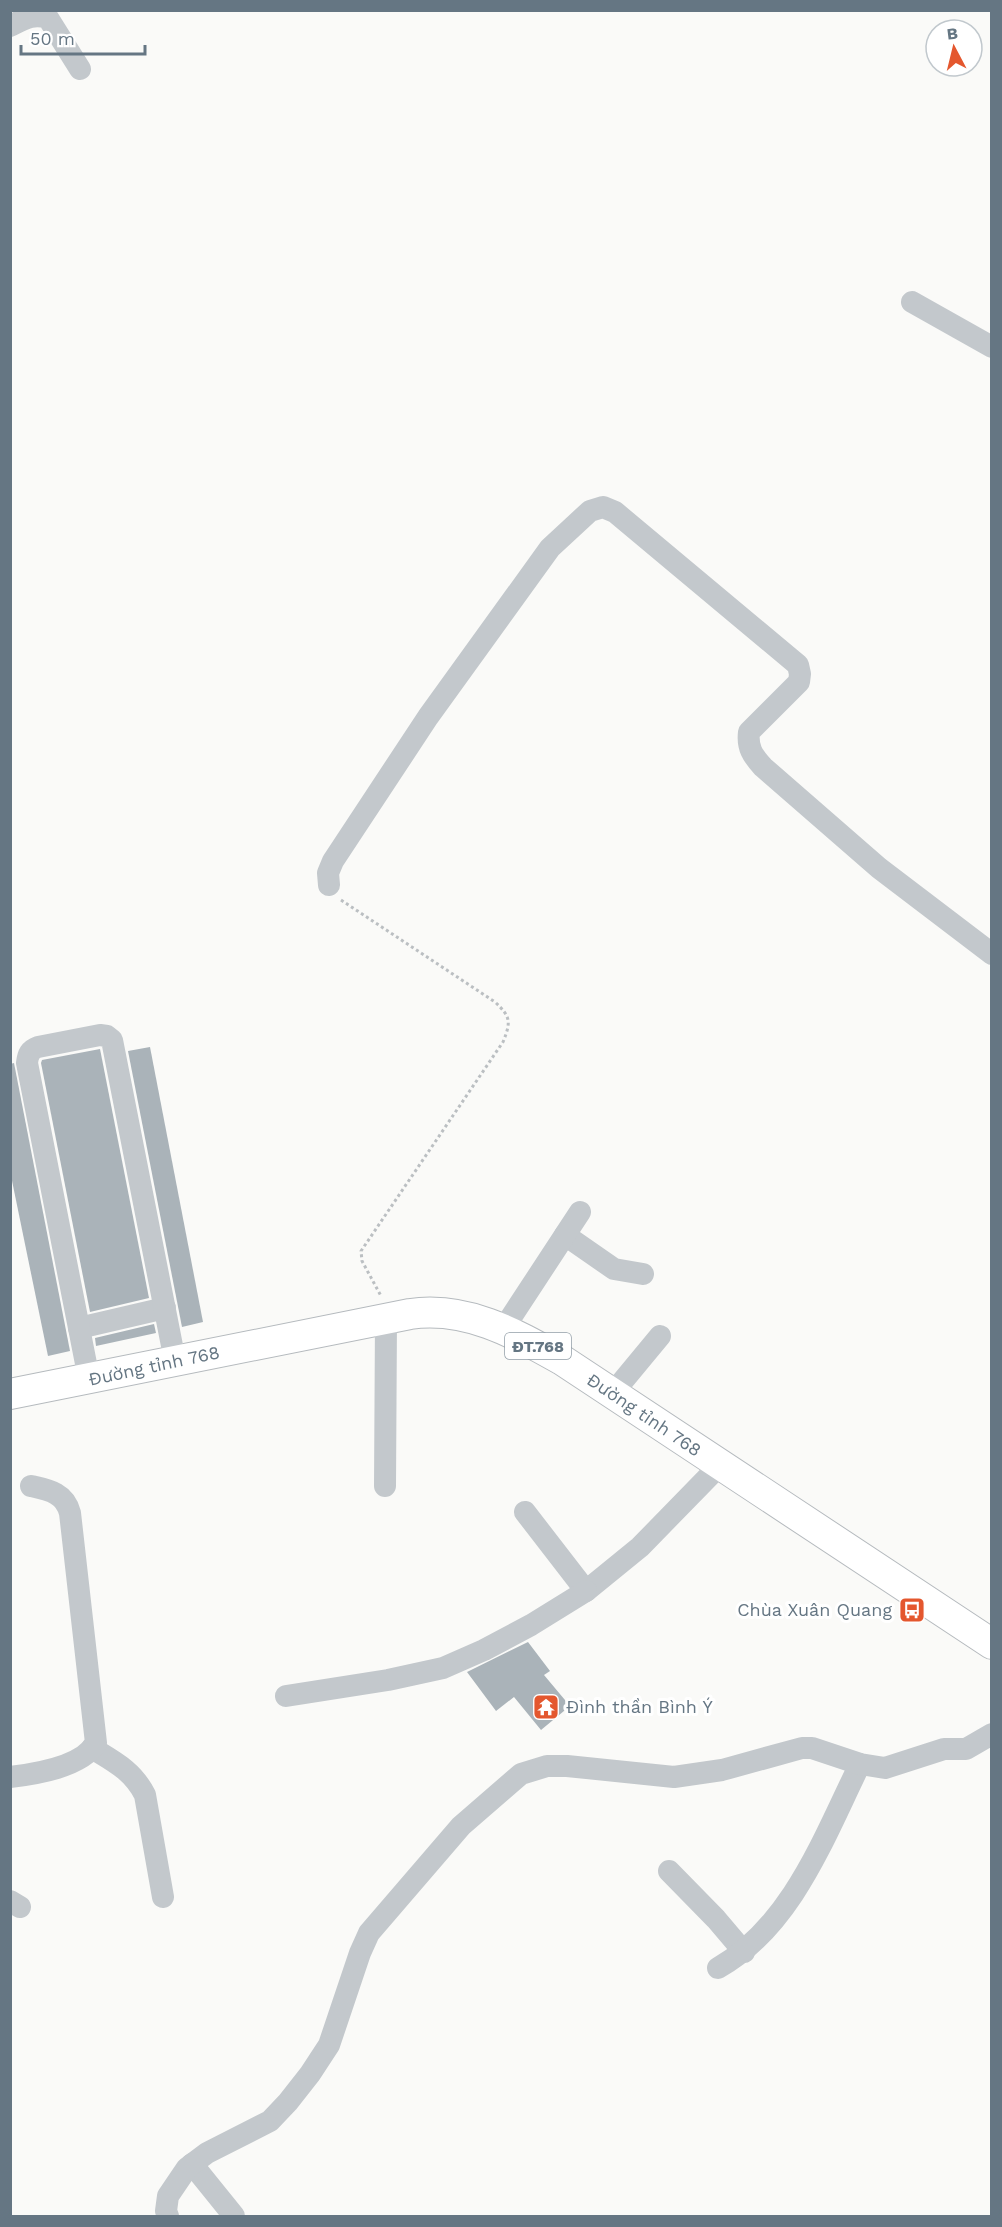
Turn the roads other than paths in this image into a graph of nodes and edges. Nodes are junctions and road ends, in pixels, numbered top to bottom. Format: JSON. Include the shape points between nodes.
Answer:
{"nodes":[{"id":1,"x":10,"y":26,"type":"edge"},
{"id":2,"x":80,"y":69,"type":"dead end"},
{"id":3,"x":912,"y":302,"type":"dead end"},
{"id":4,"x":992,"y":347,"type":"edge"},
{"id":5,"x":329,"y":885,"type":"road end"},
{"id":6,"x":992,"y":954,"type":"edge"},
{"id":7,"x":580,"y":1212,"type":"dead end"},
{"id":8,"x":566,"y":1235,"type":"junction"},
{"id":9,"x":643,"y":1274,"type":"dead end"},
{"id":10,"x":165,"y":1308,"type":"junction"},
{"id":11,"x":390,"y":1318,"type":"junction"},
{"id":12,"x":79,"y":1328,"type":"junction"},
{"id":13,"x":504,"y":1328,"type":"junction"},
{"id":14,"x":660,"y":1336,"type":"dead end"},
{"id":15,"x":176,"y":1361,"type":"junction"},
{"id":16,"x":89,"y":1379,"type":"junction"},
{"id":17,"x":10,"y":1394,"type":"edge"},
{"id":18,"x":612,"y":1394,"type":"junction"},
{"id":19,"x":720,"y":1465,"type":"junction"},
{"id":20,"x":385,"y":1485,"type":"dead end"},
{"id":21,"x":31,"y":1486,"type":"dead end"},
{"id":22,"x":525,"y":1512,"type":"dead end"},
{"id":23,"x":586,"y":1591,"type":"junction"},
{"id":24,"x":992,"y":1644,"type":"edge"},
{"id":25,"x":286,"y":1696,"type":"dead end"},
{"id":26,"x":992,"y":1734,"type":"edge"},
{"id":27,"x":92,"y":1748,"type":"junction"},
{"id":28,"x":860,"y":1764,"type":"junction"},
{"id":29,"x":10,"y":1778,"type":"edge"},
{"id":30,"x":669,"y":1870,"type":"dead end"},
{"id":31,"x":163,"y":1897,"type":"dead end"},
{"id":32,"x":744,"y":1953,"type":"junction"},
{"id":33,"x":718,"y":1968,"type":"dead end"},
{"id":34,"x":192,"y":2164,"type":"junction"},
{"id":35,"x":168,"y":2217,"type":"edge"},
{"id":36,"x":234,"y":2217,"type":"edge"}],
"edges":[{"from":1,"to":2,"type":"street","via":[[29,16],[48,18]]},
{"from":3,"to":4,"type":"street"},
{"from":5,"to":6,"type":"street","via":[[333,861],[428,717],[549,548],[590,511],[603,507],[615,512],[798,665],[799,682],[749,732],[751,753],[763,767],[879,868]]},
{"from":7,"to":8,"type":"street"},
{"from":8,"to":9,"type":"street","via":[[614,1269]]},
{"from":8,"to":13,"type":"street"},
{"from":10,"to":12,"type":"street"},
{"from":10,"to":12,"type":"street","via":[[112,1040],[100,1035],[38,1047],[27,1054],[27,1063]]},
{"from":10,"to":15,"type":"street"},
{"from":11,"to":13,"type":"main road","name":"Đường tỉnh 768","number":"ĐT.768","via":[[430,1311],[458,1314]]},
{"from":11,"to":15,"type":"main road","name":"Đường tỉnh 768","number":"ĐT.768"},
{"from":11,"to":20,"type":"street"},
{"from":12,"to":16,"type":"street"},
{"from":13,"to":18,"type":"main road","name":"Đường tỉnh 768","number":"ĐT.768"},
{"from":14,"to":18,"type":"street"},
{"from":15,"to":16,"type":"main road","name":"Đường tỉnh 768","number":"ĐT.768"},
{"from":16,"to":17,"type":"main road","name":"Đường tỉnh 768","number":"ĐT.768"},
{"from":18,"to":19,"type":"main road","name":"Đường tỉnh 768","number":"ĐT.768"},
{"from":19,"to":23,"type":"street","via":[[640,1547]]},
{"from":19,"to":24,"type":"main road","name":"Đường tỉnh 768","number":"ĐT.768"},
{"from":21,"to":27,"type":"street","via":[[60,1496],[70,1513],[96,1743]]},
{"from":22,"to":23,"type":"street"},
{"from":23,"to":25,"type":"street","via":[[531,1625],[442,1668]]},
{"from":26,"to":28,"type":"street","via":[[966,1749],[944,1749],[892,1767]]},
{"from":27,"to":29,"type":"street","via":[[58,1768]]},
{"from":27,"to":31,"type":"street","via":[[134,1776],[145,1795]]},
{"from":28,"to":32,"type":"street","via":[[808,1871]]},
{"from":28,"to":34,"type":"street","via":[[802,1748],[722,1770],[674,1777],[567,1766],[547,1766],[521,1774],[461,1826],[369,1934],[329,2045],[288,2102],[270,2121]]},
{"from":30,"to":32,"type":"street"},
{"from":32,"to":33,"type":"street"},
{"from":34,"to":35,"type":"street","via":[[168,2196]]},
{"from":34,"to":36,"type":"street"}]}
